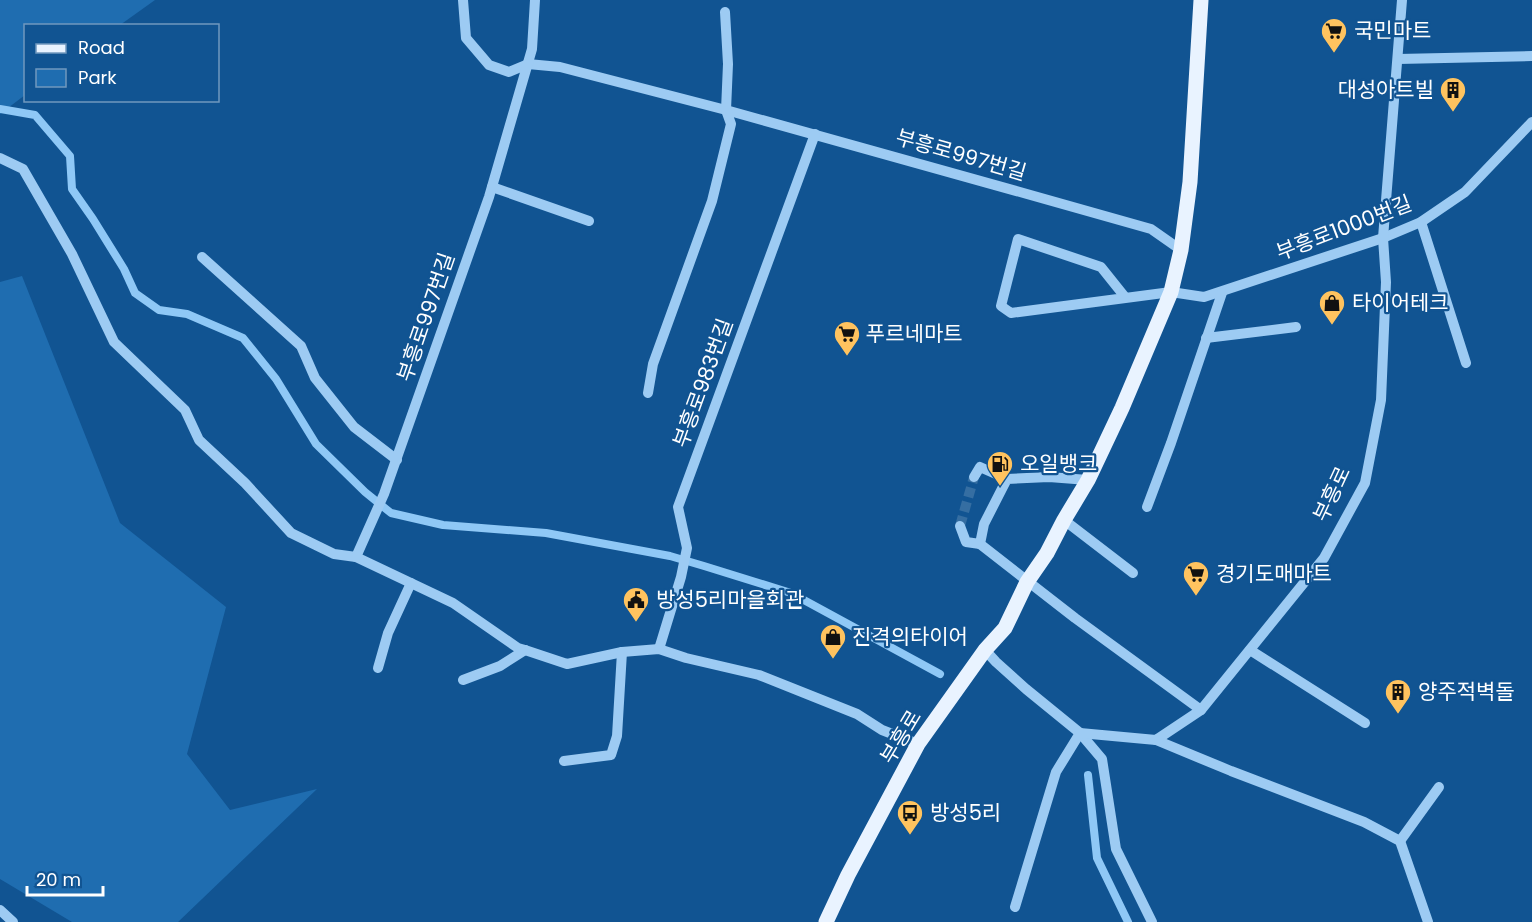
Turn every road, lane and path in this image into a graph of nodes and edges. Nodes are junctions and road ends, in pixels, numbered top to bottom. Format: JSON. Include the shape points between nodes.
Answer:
{"nodes":[{"id":1,"x":464,"y":0,"type":"edge"},
{"id":2,"x":535,"y":0,"type":"edge"},
{"id":3,"x":1201,"y":0,"type":"edge"},
{"id":4,"x":1402,"y":0,"type":"edge"},
{"id":5,"x":725,"y":12,"type":"dead end"},
{"id":6,"x":1479,"y":45,"type":"dead end"},
{"id":7,"x":1532,"y":56,"type":"edge"},
{"id":8,"x":1482,"y":57,"type":"junction"},
{"id":9,"x":1398,"y":59,"type":"junction"},
{"id":10,"x":528,"y":64,"type":"junction"},
{"id":11,"x":726,"y":110,"type":"junction"},
{"id":12,"x":1532,"y":122,"type":"edge"},
{"id":13,"x":815,"y":134,"type":"junction"},
{"id":14,"x":0,"y":158,"type":"edge"},
{"id":15,"x":492,"y":187,"type":"junction"},
{"id":16,"x":589,"y":221,"type":"dead end"},
{"id":17,"x":1421,"y":222,"type":"junction"},
{"id":18,"x":1383,"y":238,"type":"junction"},
{"id":19,"x":1181,"y":250,"type":"junction"},
{"id":20,"x":202,"y":257,"type":"dead end"},
{"id":21,"x":1171,"y":292,"type":"junction"},
{"id":22,"x":1222,"y":293,"type":"junction"},
{"id":23,"x":1125,"y":297,"type":"junction"},
{"id":24,"x":1296,"y":327,"type":"dead end"},
{"id":25,"x":1206,"y":338,"type":"junction"},
{"id":26,"x":1466,"y":363,"type":"dead end"},
{"id":27,"x":648,"y":393,"type":"dead end"},
{"id":28,"x":397,"y":460,"type":"junction"},
{"id":29,"x":974,"y":477,"type":"dead end"},
{"id":30,"x":1007,"y":479,"type":"junction"},
{"id":31,"x":1088,"y":480,"type":"junction"},
{"id":32,"x":1147,"y":507,"type":"dead end"},
{"id":33,"x":1064,"y":520,"type":"junction"},
{"id":34,"x":960,"y":526,"type":"dead end"},
{"id":35,"x":980,"y":544,"type":"junction"},
{"id":36,"x":356,"y":557,"type":"junction"},
{"id":37,"x":1133,"y":573,"type":"dead end"},
{"id":38,"x":1027,"y":582,"type":"junction"},
{"id":39,"x":411,"y":583,"type":"junction"},
{"id":40,"x":659,"y":649,"type":"junction"},
{"id":41,"x":525,"y":650,"type":"junction"},
{"id":42,"x":985,"y":650,"type":"junction"},
{"id":43,"x":1250,"y":650,"type":"junction"},
{"id":44,"x":622,"y":652,"type":"junction"},
{"id":45,"x":378,"y":668,"type":"dead end"},
{"id":46,"x":463,"y":680,"type":"dead end"},
{"id":47,"x":1201,"y":710,"type":"junction"},
{"id":48,"x":1365,"y":723,"type":"dead end"},
{"id":49,"x":1080,"y":733,"type":"junction"},
{"id":50,"x":1156,"y":740,"type":"junction"},
{"id":51,"x":918,"y":744,"type":"junction"},
{"id":52,"x":564,"y":761,"type":"dead end"},
{"id":53,"x":1439,"y":787,"type":"dead end"},
{"id":54,"x":1400,"y":841,"type":"junction"},
{"id":55,"x":1015,"y":908,"type":"dead end"},
{"id":56,"x":0,"y":910,"type":"edge"},
{"id":57,"x":13,"y":922,"type":"edge"},
{"id":58,"x":826,"y":922,"type":"edge"},
{"id":59,"x":1152,"y":922,"type":"edge"},
{"id":60,"x":1428,"y":922,"type":"edge"}],
"edges":[{"from":1,"to":10,"type":"street","via":[[466,38],[489,64],[509,72]]},
{"from":2,"to":10,"type":"street","name":"부흥로997번길"},
{"from":3,"to":19,"type":"main road","name":"부흥로","via":[[1191,173]]},
{"from":4,"to":9,"type":"street","name":"부흥로"},
{"from":5,"to":11,"type":"street"},
{"from":6,"to":8,"type":"street"},
{"from":7,"to":8,"type":"street"},
{"from":8,"to":9,"type":"street"},
{"from":9,"to":18,"type":"street","name":"부흥로"},
{"from":10,"to":11,"type":"street","name":"부흥로997번길","via":[[560,67]]},
{"from":10,"to":15,"type":"street","name":"부흥로997번길"},
{"from":11,"to":13,"type":"street","name":"부흥로997번길"},
{"from":11,"to":27,"type":"street","via":[[731,124],[712,201],[653,364]]},
{"from":12,"to":17,"type":"street","name":"부흥로1000번길","via":[[1465,192]]},
{"from":13,"to":19,"type":"street","name":"부흥로997번길","via":[[1151,229]]},
{"from":13,"to":40,"type":"street","name":"부흥로983번길","via":[[678,507],[687,548]]},
{"from":14,"to":36,"type":"street","via":[[23,169],[72,254],[114,342],[185,410],[199,440],[291,533],[334,554]]},
{"from":15,"to":16,"type":"street"},
{"from":15,"to":28,"type":"street","name":"부흥로997번길"},
{"from":17,"to":18,"type":"street","name":"부흥로1000번길"},
{"from":17,"to":26,"type":"street"},
{"from":18,"to":22,"type":"street","name":"부흥로1000번길"},
{"from":18,"to":43,"type":"street","name":"부흥로","via":[[1386,282],[1382,400],[1365,483],[1324,558]]},
{"from":19,"to":21,"type":"main road","name":"부흥로"},
{"from":20,"to":28,"type":"street","via":[[301,346],[315,378],[354,427]]},
{"from":21,"to":22,"type":"street","name":"부흥로1000번길","via":[[1204,297]]},
{"from":21,"to":23,"type":"street","name":"부흥로1000번길"},
{"from":21,"to":31,"type":"main road","name":"부흥로"},
{"from":22,"to":25,"type":"street"},
{"from":23,"to":23,"type":"street","name":"부흥로1000번길","via":[[1101,267],[1018,239],[1001,306],[1011,313]]},
{"from":24,"to":25,"type":"street"},
{"from":25,"to":32,"type":"street"},
{"from":28,"to":36,"type":"street","name":"부흥로997번길"},
{"from":29,"to":30,"type":"street","via":[[980,467]]},
{"from":30,"to":31,"type":"street"},
{"from":30,"to":35,"type":"street","via":[[984,524]]},
{"from":31,"to":33,"type":"main road","name":"부흥로"},
{"from":33,"to":37,"type":"street"},
{"from":33,"to":38,"type":"main road","name":"부흥로"},
{"from":34,"to":35,"type":"street","via":[[966,542]]},
{"from":35,"to":38,"type":"street"},
{"from":36,"to":39,"type":"street"},
{"from":38,"to":42,"type":"main road","name":"부흥로","via":[[1005,628]]},
{"from":38,"to":47,"type":"street"},
{"from":39,"to":41,"type":"street","via":[[453,603]]},
{"from":39,"to":45,"type":"street","via":[[388,633]]},
{"from":40,"to":44,"type":"street"},
{"from":40,"to":51,"type":"street","via":[[759,675],[857,714],[882,730]]},
{"from":41,"to":44,"type":"street","via":[[567,664]]},
{"from":41,"to":46,"type":"street","via":[[500,666]]},
{"from":42,"to":49,"type":"street"},
{"from":42,"to":51,"type":"main road","name":"부흥로"},
{"from":43,"to":47,"type":"street","name":"부흥로"},
{"from":43,"to":48,"type":"street"},
{"from":44,"to":52,"type":"street","via":[[617,736],[611,755]]},
{"from":47,"to":50,"type":"street","name":"부흥로"},
{"from":49,"to":50,"type":"street"},
{"from":49,"to":55,"type":"street","via":[[1056,772]]},
{"from":49,"to":59,"type":"street","via":[[1102,759],[1116,849]]},
{"from":50,"to":54,"type":"street","via":[[1364,822]]},
{"from":51,"to":58,"type":"main road","name":"부흥로"},
{"from":53,"to":54,"type":"street"},
{"from":54,"to":60,"type":"street"},
{"from":56,"to":57,"type":"street"}]}
